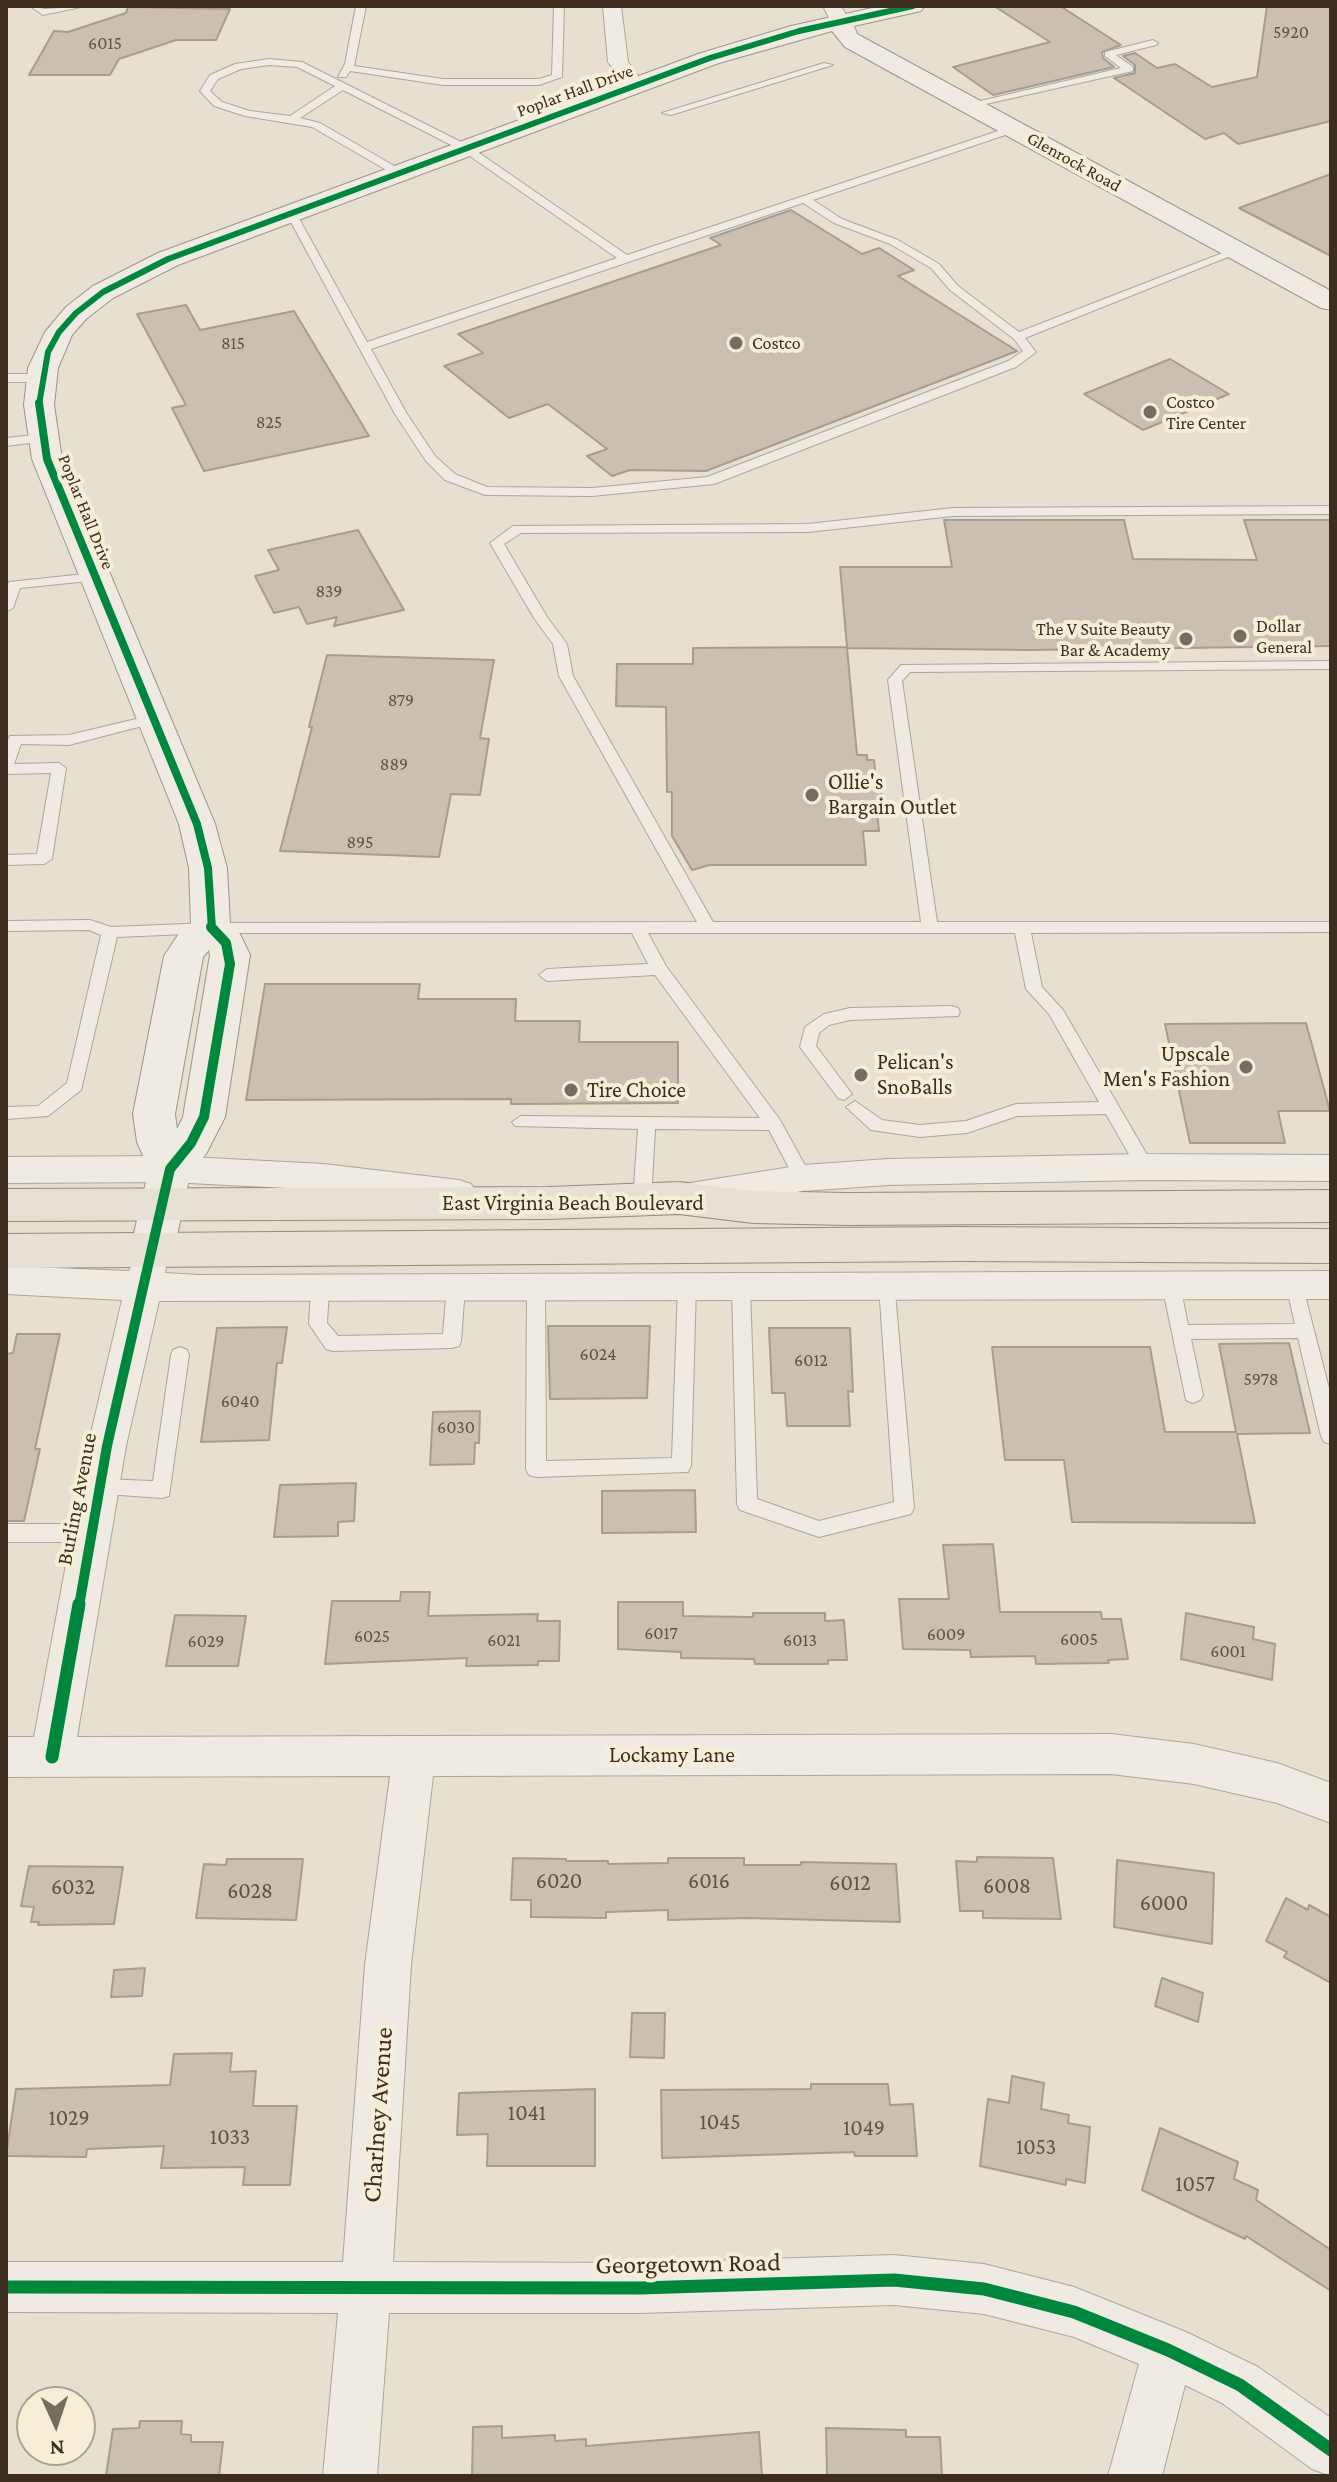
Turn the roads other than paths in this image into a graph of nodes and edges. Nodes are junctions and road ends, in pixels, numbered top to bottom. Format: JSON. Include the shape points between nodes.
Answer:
{"nodes":[{"id":1,"x":35,"y":6,"type":"edge"},
{"id":2,"x":81,"y":6,"type":"edge"},
{"id":3,"x":361,"y":6,"type":"edge"},
{"id":4,"x":559,"y":6,"type":"edge"},
{"id":5,"x":612,"y":6,"type":"edge"},
{"id":6,"x":913,"y":6,"type":"edge"},
{"id":7,"x":836,"y":14,"type":"edge"},
{"id":8,"x":1153,"y":43,"type":"dead end"},
{"id":9,"x":828,"y":65,"type":"dead end"},
{"id":10,"x":348,"y":68,"type":"junction"},
{"id":11,"x":338,"y":84,"type":"junction"},
{"id":12,"x":635,"y":85,"type":"junction"},
{"id":13,"x":968,"y":105,"type":"junction"},
{"id":14,"x":667,"y":113,"type":"dead end"},
{"id":15,"x":292,"y":119,"type":"junction"},
{"id":16,"x":1013,"y":129,"type":"junction"},
{"id":17,"x":465,"y":148,"type":"junction"},
{"id":18,"x":399,"y":173,"type":"junction"},
{"id":19,"x":804,"y":199,"type":"junction"},
{"id":20,"x":291,"y":213,"type":"junction"},
{"id":21,"x":1237,"y":251,"type":"junction"},
{"id":22,"x":625,"y":259,"type":"junction"},
{"id":23,"x":1331,"y":302,"type":"edge"},
{"id":24,"x":1018,"y":337,"type":"junction"},
{"id":25,"x":364,"y":347,"type":"junction"},
{"id":26,"x":7,"y":376,"type":"edge"},
{"id":27,"x":42,"y":378,"type":"junction"},
{"id":28,"x":42,"y":438,"type":"junction"},
{"id":29,"x":6,"y":442,"type":"edge"},
{"id":30,"x":1331,"y":510,"type":"edge"},
{"id":31,"x":94,"y":577,"type":"junction"},
{"id":32,"x":9,"y":584,"type":"edge"},
{"id":33,"x":6,"y":608,"type":"edge"},
{"id":34,"x":1331,"y":665,"type":"edge"},
{"id":35,"x":153,"y":719,"type":"junction"},
{"id":36,"x":69,"y":740,"type":"junction"},
{"id":37,"x":6,"y":768,"type":"edge"},
{"id":38,"x":59,"y":768,"type":"junction"},
{"id":39,"x":6,"y":860,"type":"edge"},
{"id":40,"x":6,"y":926,"type":"edge"},
{"id":41,"x":708,"y":927,"type":"junction"},
{"id":42,"x":930,"y":927,"type":"junction"},
{"id":43,"x":1022,"y":927,"type":"junction"},
{"id":44,"x":1331,"y":927,"type":"edge"},
{"id":45,"x":211,"y":928,"type":"junction"},
{"id":46,"x":637,"y":928,"type":"junction"},
{"id":47,"x":110,"y":932,"type":"junction"},
{"id":48,"x":659,"y":969,"type":"junction"},
{"id":49,"x":547,"y":975,"type":"dead end"},
{"id":50,"x":952,"y":1012,"type":"dead end"},
{"id":51,"x":1111,"y":1108,"type":"junction"},
{"id":52,"x":6,"y":1113,"type":"edge"},
{"id":53,"x":521,"y":1122,"type":"dead end"},
{"id":54,"x":647,"y":1124,"type":"junction"},
{"id":55,"x":774,"y":1124,"type":"junction"},
{"id":56,"x":1145,"y":1167,"type":"junction"},
{"id":57,"x":1331,"y":1168,"type":"edge"},
{"id":58,"x":6,"y":1170,"type":"edge"},
{"id":59,"x":803,"y":1178,"type":"junction"},
{"id":60,"x":166,"y":1187,"type":"junction"},
{"id":61,"x":660,"y":1199,"type":"junction"},
{"id":62,"x":6,"y":1205,"type":"edge"},
{"id":63,"x":1331,"y":1206,"type":"edge"},
{"id":64,"x":1331,"y":1246,"type":"edge"},
{"id":65,"x":6,"y":1251,"type":"edge"},
{"id":66,"x":147,"y":1269,"type":"junction"},
{"id":67,"x":6,"y":1280,"type":"edge"},
{"id":68,"x":1171,"y":1285,"type":"junction"},
{"id":69,"x":1295,"y":1285,"type":"junction"},
{"id":70,"x":1331,"y":1285,"type":"edge"},
{"id":71,"x":536,"y":1286,"type":"junction"},
{"id":72,"x":687,"y":1286,"type":"junction"},
{"id":73,"x":741,"y":1286,"type":"junction"},
{"id":74,"x":888,"y":1286,"type":"junction"},
{"id":75,"x":456,"y":1287,"type":"junction"},
{"id":76,"x":320,"y":1288,"type":"junction"},
{"id":77,"x":1306,"y":1331,"type":"junction"},
{"id":78,"x":1181,"y":1332,"type":"junction"},
{"id":79,"x":180,"y":1355,"type":"dead end"},
{"id":80,"x":1193,"y":1395,"type":"dead end"},
{"id":81,"x":1331,"y":1436,"type":"edge"},
{"id":82,"x":99,"y":1487,"type":"junction"},
{"id":83,"x":6,"y":1533,"type":"edge"},
{"id":84,"x":91,"y":1533,"type":"junction"},
{"id":85,"x":414,"y":1755,"type":"junction"},
{"id":86,"x":6,"y":1757,"type":"edge"},
{"id":87,"x":52,"y":1757,"type":"junction"},
{"id":88,"x":1331,"y":1803,"type":"edge"},
{"id":89,"x":6,"y":2287,"type":"edge"},
{"id":90,"x":366,"y":2287,"type":"junction"},
{"id":91,"x":1168,"y":2350,"type":"junction"},
{"id":92,"x":1331,"y":2450,"type":"edge"},
{"id":93,"x":350,"y":2476,"type":"edge"},
{"id":94,"x":1135,"y":2476,"type":"edge"}],
"edges":[{"from":1,"to":2,"type":"lane","via":[[43,12]]},
{"from":3,"to":10,"type":"lane"},
{"from":4,"to":10,"type":"lane","via":[[557,77],[539,82],[443,82]]},
{"from":5,"to":12,"type":"street","via":[[618,62]]},
{"from":6,"to":7,"type":"street","name":"Poplar Hall Drive"},
{"from":7,"to":12,"type":"street","name":"Poplar Hall Drive"},
{"from":7,"to":13,"type":"street","name":"Glenrock Road","via":[[847,38]]},
{"from":8,"to":13,"type":"lane","via":[[1108,54],[1129,69]]},
{"from":9,"to":14,"type":"lane"},
{"from":10,"to":11,"type":"lane"},
{"from":11,"to":15,"type":"lane"},
{"from":11,"to":15,"type":"lane","via":[[299,64],[256,63],[214,77],[205,91],[232,110]]},
{"from":11,"to":17,"type":"lane"},
{"from":12,"to":17,"type":"street","name":"Poplar Hall Drive"},
{"from":13,"to":16,"type":"street","name":"Glenrock Road"},
{"from":15,"to":18,"type":"lane","via":[[328,131]]},
{"from":16,"to":19,"type":"lane"},
{"from":16,"to":21,"type":"street","name":"Glenrock Road"},
{"from":17,"to":18,"type":"street","name":"Poplar Hall Drive"},
{"from":17,"to":22,"type":"lane"},
{"from":18,"to":20,"type":"street","name":"Poplar Hall Drive"},
{"from":19,"to":22,"type":"lane"},
{"from":19,"to":24,"type":"lane","via":[[838,221],[894,242],[935,266],[968,300]]},
{"from":20,"to":25,"type":"lane"},
{"from":20,"to":27,"type":"street","name":"Poplar Hall Drive","via":[[168,259],[103,292],[59,332]]},
{"from":21,"to":23,"type":"street","name":"Glenrock Road"},
{"from":21,"to":24,"type":"lane"},
{"from":22,"to":25,"type":"lane"},
{"from":24,"to":25,"type":"lane","via":[[1030,352],[1012,364],[709,481],[592,492],[485,491],[450,477],[416,437]]},
{"from":26,"to":27,"type":"lane"},
{"from":27,"to":28,"type":"street","name":"Poplar Hall Drive"},
{"from":28,"to":29,"type":"lane"},
{"from":28,"to":31,"type":"street","name":"Poplar Hall Drive"},
{"from":30,"to":41,"type":"lane","via":[[953,512],[808,528],[518,529],[497,543],[560,644],[566,676]]},
{"from":31,"to":32,"type":"lane"},
{"from":31,"to":35,"type":"street","name":"Poplar Hall Drive"},
{"from":32,"to":33,"type":"lane"},
{"from":34,"to":42,"type":"lane","via":[[906,668],[895,680]]},
{"from":35,"to":36,"type":"lane"},
{"from":35,"to":45,"type":"street","name":"Poplar Hall Drive","via":[[197,824],[208,868]]},
{"from":36,"to":37,"type":"lane","via":[[15,739]]},
{"from":36,"to":38,"type":"lane"},
{"from":37,"to":38,"type":"lane"},
{"from":38,"to":39,"type":"lane","via":[[44,859]]},
{"from":40,"to":47,"type":"lane","via":[[90,925]]},
{"from":41,"to":42,"type":"lane"},
{"from":41,"to":46,"type":"lane"},
{"from":42,"to":43,"type":"lane"},
{"from":43,"to":44,"type":"lane"},
{"from":43,"to":51,"type":"lane","via":[[1034,989],[1055,1010]]},
{"from":45,"to":46,"type":"lane"},
{"from":45,"to":47,"type":"lane"},
{"from":45,"to":60,"type":"street","name":"Poplar Hall Drive","via":[[226,943],[230,964],[204,1117]]},
{"from":46,"to":48,"type":"lane"},
{"from":47,"to":52,"type":"lane","via":[[75,1086],[42,1112]]},
{"from":48,"to":49,"type":"lane"},
{"from":48,"to":55,"type":"lane"},
{"from":50,"to":51,"type":"lane","via":[[850,1014],[824,1020],[811,1031],[808,1047],[877,1126],[920,1131],[967,1127],[1016,1110]]},
{"from":51,"to":56,"type":"lane"},
{"from":53,"to":54,"type":"lane"},
{"from":54,"to":55,"type":"lane"},
{"from":54,"to":61,"type":"lane"},
{"from":55,"to":59,"type":"lane"},
{"from":56,"to":57,"type":"street"},
{"from":56,"to":59,"type":"street"},
{"from":58,"to":60,"type":"street"},
{"from":59,"to":61,"type":"street"},
{"from":60,"to":61,"type":"main road","name":"East Virginia Beach Boulevard","via":[[549,1203]]},
{"from":60,"to":62,"type":"main road","name":"East Virginia Beach Boulevard"},
{"from":60,"to":66,"type":"street","name":"Poplar Hall Drive"},
{"from":61,"to":63,"type":"main road","name":"East Virginia Beach Boulevard","via":[[847,1209]]},
{"from":64,"to":66,"type":"main road","name":"East Virginia Beach Boulevard","via":[[944,1244]]},
{"from":65,"to":66,"type":"main road","name":"East Virginia Beach Boulevard"},
{"from":66,"to":67,"type":"street"},
{"from":66,"to":76,"type":"street"},
{"from":66,"to":82,"type":"street","name":"Burling Avenue"},
{"from":68,"to":69,"type":"street"},
{"from":68,"to":74,"type":"street"},
{"from":68,"to":78,"type":"lane"},
{"from":69,"to":70,"type":"street"},
{"from":69,"to":77,"type":"lane"},
{"from":71,"to":72,"type":"street"},
{"from":71,"to":72,"type":"lane","via":[[536,1469],[681,1466]]},
{"from":71,"to":75,"type":"street"},
{"from":72,"to":73,"type":"street"},
{"from":73,"to":74,"type":"street"},
{"from":73,"to":74,"type":"lane","via":[[747,1504],[819,1529],[904,1508]]},
{"from":75,"to":76,"type":"street"},
{"from":75,"to":76,"type":"lane","via":[[452,1341],[333,1344],[318,1324]]},
{"from":77,"to":78,"type":"lane"},
{"from":77,"to":81,"type":"lane"},
{"from":78,"to":80,"type":"lane"},
{"from":79,"to":82,"type":"lane","via":[[162,1490]]},
{"from":82,"to":84,"type":"street","name":"Burling Avenue"},
{"from":83,"to":84,"type":"lane"},
{"from":84,"to":87,"type":"street","name":"Burling Avenue"},
{"from":85,"to":87,"type":"street","name":"Lockamy Lane"},
{"from":85,"to":88,"type":"street","name":"Lockamy Lane","via":[[1111,1754],[1194,1764],[1277,1783]]},
{"from":85,"to":90,"type":"street","name":"Charlney Avenue","via":[[388,1965]]},
{"from":86,"to":87,"type":"street","name":"Lockamy Lane"},
{"from":89,"to":90,"type":"street","name":"Georgetown Road"},
{"from":90,"to":91,"type":"street","name":"Georgetown Road","via":[[640,2288],[894,2280],[984,2289],[1059,2308]]},
{"from":90,"to":93,"type":"street","name":"Charlney Avenue"},
{"from":91,"to":92,"type":"street","name":"Georgetown Road","via":[[1240,2385]]},
{"from":91,"to":94,"type":"street"}]}
